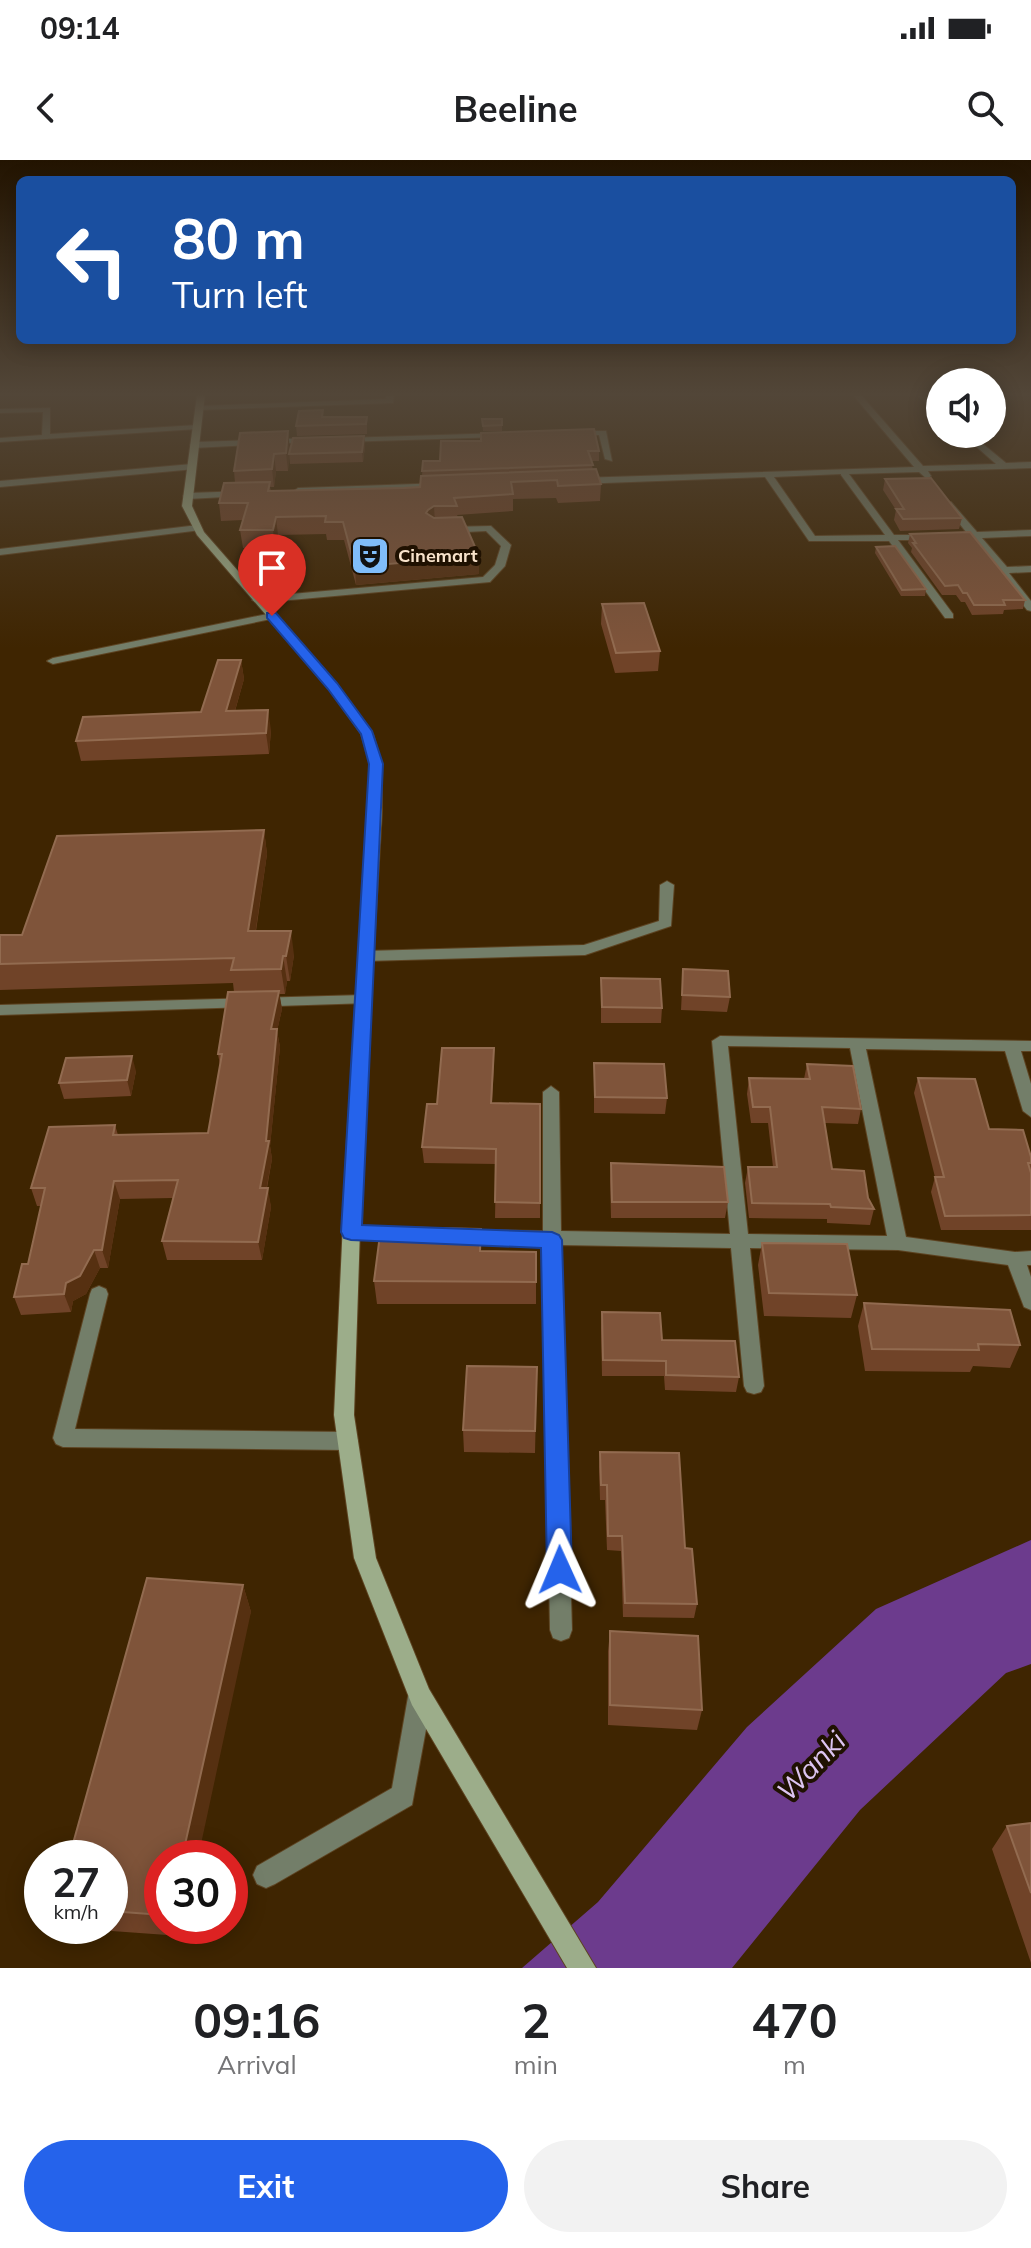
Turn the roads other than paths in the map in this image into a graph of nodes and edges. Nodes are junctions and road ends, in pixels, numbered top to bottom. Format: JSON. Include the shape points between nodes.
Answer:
{"nodes":[{"id":1,"x":52,"y":479,"type":"edge"},
{"id":2,"x":190,"y":479,"type":"edge"},
{"id":3,"x":619,"y":479,"type":"edge"},
{"id":4,"x":771,"y":479,"type":"edge"},
{"id":5,"x":849,"y":479,"type":"edge"},
{"id":6,"x":564,"y":481,"type":"edge"},
{"id":7,"x":0,"y":484,"type":"edge"},
{"id":8,"x":454,"y":485,"type":"edge"},
{"id":9,"x":939,"y":491,"type":"edge"},
{"id":10,"x":282,"y":492,"type":"edge"},
{"id":11,"x":251,"y":493,"type":"edge"},
{"id":12,"x":188,"y":496,"type":"junction"},
{"id":13,"x":198,"y":528,"type":"junction"},
{"id":14,"x":435,"y":530,"type":"edge"},
{"id":15,"x":1031,"y":533,"type":"edge"},
{"id":16,"x":972,"y":535,"type":"junction"},
{"id":17,"x":891,"y":538,"type":"junction"},
{"id":18,"x":0,"y":552,"type":"edge"},
{"id":19,"x":1031,"y":569,"type":"edge"},
{"id":20,"x":1004,"y":570,"type":"junction"},
{"id":21,"x":257,"y":600,"type":"junction"},
{"id":22,"x":1031,"y":608,"type":"edge"},
{"id":23,"x":272,"y":616,"type":"junction"},
{"id":24,"x":949,"y":616,"type":"dead end"},
{"id":25,"x":53,"y":661,"type":"dead end"},
{"id":26,"x":667,"y":885,"type":"dead end"},
{"id":27,"x":366,"y":956,"type":"junction"},
{"id":28,"x":364,"y":1000,"type":"junction"},
{"id":29,"x":0,"y":1010,"type":"edge"},
{"id":30,"x":857,"y":1044,"type":"junction"},
{"id":31,"x":1031,"y":1046,"type":"edge"},
{"id":32,"x":1012,"y":1047,"type":"junction"},
{"id":33,"x":551,"y":1092,"type":"dead end"},
{"id":34,"x":1031,"y":1111,"type":"edge"},
{"id":35,"x":351,"y":1232,"type":"junction"},
{"id":36,"x":413,"y":1235,"type":"edge"},
{"id":37,"x":444,"y":1236,"type":"edge"},
{"id":38,"x":552,"y":1240,"type":"junction"},
{"id":39,"x":738,"y":1243,"type":"junction"},
{"id":40,"x":898,"y":1243,"type":"junction"},
{"id":41,"x":1023,"y":1259,"type":"edge"},
{"id":42,"x":99,"y":1294,"type":"dead end"},
{"id":43,"x":1031,"y":1302,"type":"edge"},
{"id":44,"x":754,"y":1386,"type":"dead end"},
{"id":45,"x":348,"y":1441,"type":"junction"},
{"id":46,"x":561,"y":1630,"type":"dead end"},
{"id":47,"x":420,"y":1697,"type":"junction"},
{"id":48,"x":266,"y":1875,"type":"dead end"},
{"id":49,"x":582,"y":1968,"type":"edge"}],
"edges":[{"from":1,"to":7,"type":"street"},
{"from":2,"to":12,"type":"street"},
{"from":3,"to":6,"type":"street"},
{"from":4,"to":17,"type":"street","via":[[812,539]]},
{"from":5,"to":17,"type":"street"},
{"from":8,"to":10,"type":"street"},
{"from":9,"to":16,"type":"street"},
{"from":11,"to":12,"type":"street"},
{"from":12,"to":13,"type":"street"},
{"from":13,"to":18,"type":"street"},
{"from":13,"to":21,"type":"street"},
{"from":14,"to":21,"type":"street","via":[[488,528],[506,545],[500,566],[486,580]]},
{"from":15,"to":16,"type":"street"},
{"from":16,"to":17,"type":"street"},
{"from":16,"to":20,"type":"street"},
{"from":17,"to":24,"type":"street"},
{"from":19,"to":20,"type":"street"},
{"from":20,"to":22,"type":"street"},
{"from":21,"to":23,"type":"street"},
{"from":23,"to":25,"type":"street"},
{"from":23,"to":27,"type":"street","via":[[367,734],[376,764]]},
{"from":26,"to":27,"type":"street","via":[[666,923],[585,950]]},
{"from":27,"to":28,"type":"street"},
{"from":28,"to":29,"type":"street"},
{"from":28,"to":35,"type":"street"},
{"from":30,"to":32,"type":"street"},
{"from":30,"to":39,"type":"street","via":[[720,1041]]},
{"from":30,"to":40,"type":"street"},
{"from":31,"to":32,"type":"street"},
{"from":32,"to":34,"type":"street"},
{"from":33,"to":38,"type":"street"},
{"from":35,"to":36,"type":"street"},
{"from":35,"to":45,"type":"street","via":[[344,1415]]},
{"from":37,"to":38,"type":"street"},
{"from":38,"to":39,"type":"street"},
{"from":38,"to":46,"type":"street"},
{"from":39,"to":40,"type":"street"},
{"from":39,"to":44,"type":"street"},
{"from":40,"to":41,"type":"street"},
{"from":41,"to":43,"type":"street"},
{"from":42,"to":45,"type":"street","via":[[63,1438]]},
{"from":45,"to":47,"type":"street","via":[[365,1558]]},
{"from":47,"to":48,"type":"street","via":[[403,1796]]},
{"from":47,"to":49,"type":"street"}]}
